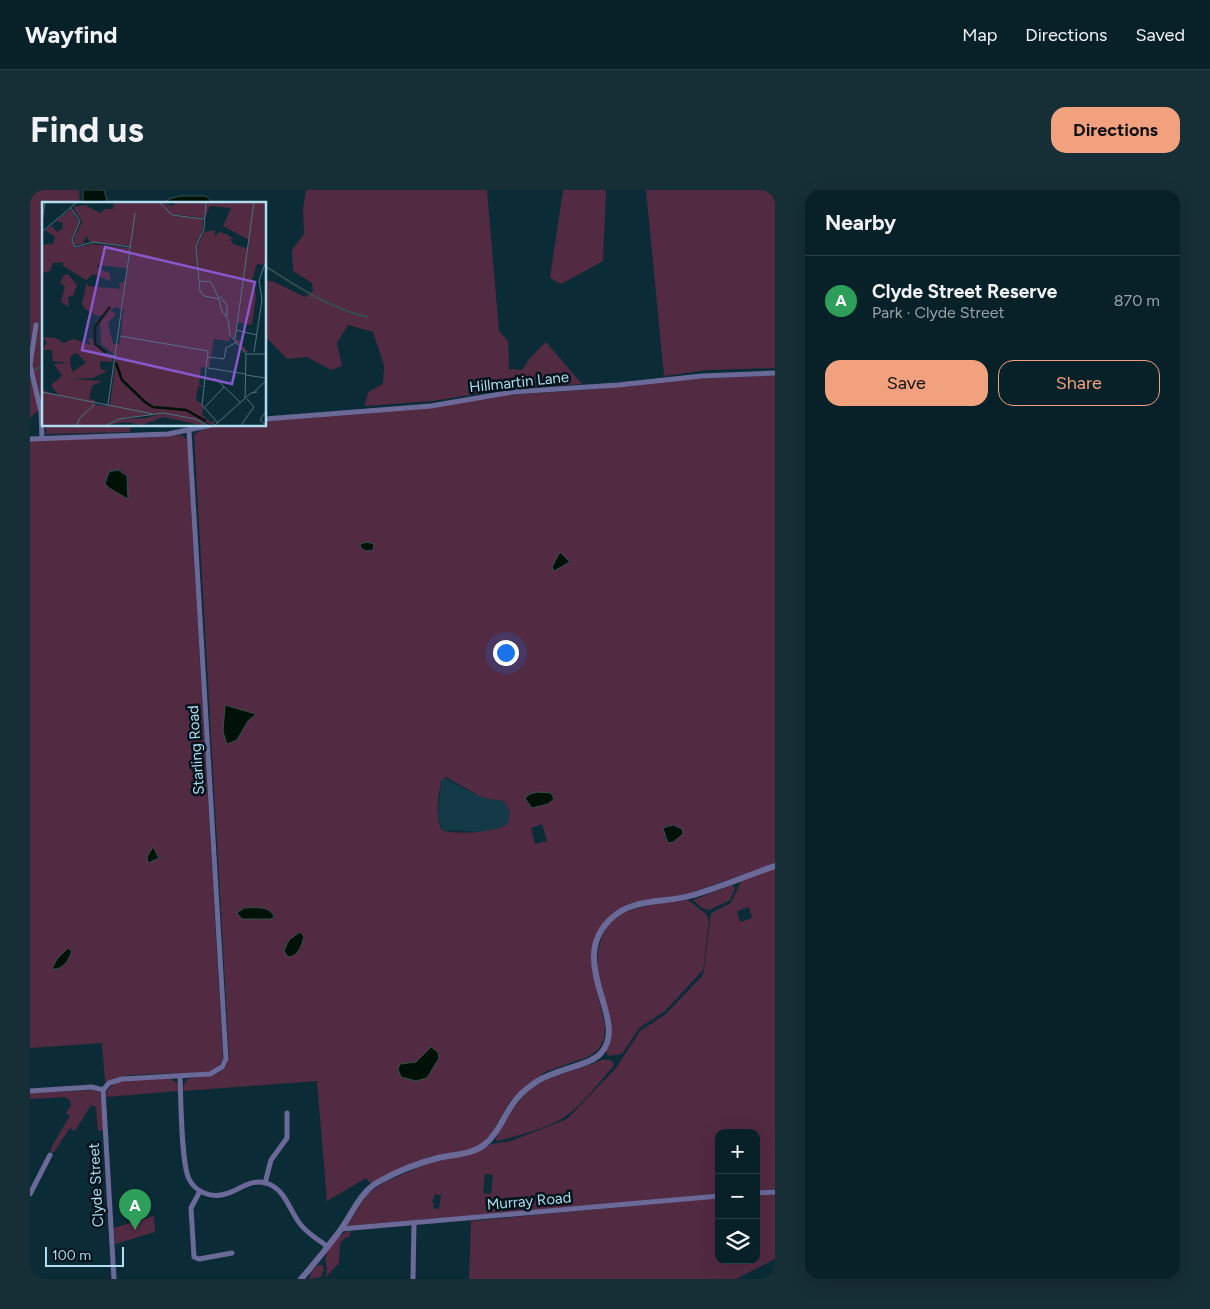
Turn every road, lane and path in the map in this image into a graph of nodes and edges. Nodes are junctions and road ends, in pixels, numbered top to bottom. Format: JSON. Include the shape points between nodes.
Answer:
{"nodes":[{"id":1,"x":36,"y":325,"type":"dead end"},
{"id":2,"x":775,"y":373,"type":"edge"},
{"id":3,"x":266,"y":419,"type":"edge"},
{"id":4,"x":208,"y":426,"type":"edge"},
{"id":5,"x":188,"y":431,"type":"junction"},
{"id":6,"x":42,"y":438,"type":"junction"},
{"id":7,"x":30,"y":439,"type":"edge"},
{"id":8,"x":775,"y":866,"type":"edge"},
{"id":9,"x":180,"y":1077,"type":"junction"},
{"id":10,"x":103,"y":1090,"type":"junction"},
{"id":11,"x":30,"y":1091,"type":"edge"},
{"id":12,"x":287,"y":1113,"type":"dead end"},
{"id":13,"x":50,"y":1155,"type":"dead end"},
{"id":14,"x":265,"y":1183,"type":"junction"},
{"id":15,"x":200,"y":1191,"type":"junction"},
{"id":16,"x":775,"y":1192,"type":"edge"},
{"id":17,"x":760,"y":1193,"type":"edge"},
{"id":18,"x":30,"y":1194,"type":"edge"},
{"id":19,"x":715,"y":1196,"type":"edge"},
{"id":20,"x":414,"y":1223,"type":"junction"},
{"id":21,"x":341,"y":1229,"type":"junction"},
{"id":22,"x":328,"y":1247,"type":"junction"},
{"id":23,"x":232,"y":1253,"type":"dead end"},
{"id":24,"x":194,"y":1257,"type":"junction"},
{"id":25,"x":189,"y":1261,"type":"dead end"},
{"id":26,"x":114,"y":1279,"type":"edge"},
{"id":27,"x":301,"y":1279,"type":"edge"},
{"id":28,"x":413,"y":1279,"type":"edge"}],
"edges":[{"from":1,"to":6,"type":"street","via":[[30,365],[41,412]]},
{"from":2,"to":3,"type":"street","name":"Hillmartin Lane","via":[[696,376],[610,386],[512,392],[431,406]]},
{"from":4,"to":5,"type":"street"},
{"from":5,"to":6,"type":"street"},
{"from":5,"to":9,"type":"street","name":"Starling Road","via":[[227,1050],[222,1067],[210,1074]]},
{"from":6,"to":7,"type":"street"},
{"from":8,"to":21,"type":"street","via":[[694,895],[633,906],[613,916],[600,933],[594,955],[595,974],[609,1030],[607,1044],[601,1053],[589,1061],[552,1072],[531,1085],[512,1104],[490,1140],[478,1149],[428,1161],[374,1185],[360,1199]]},
{"from":9,"to":10,"type":"street","via":[[122,1079],[108,1083]]},
{"from":9,"to":15,"type":"street","via":[[186,1169]]},
{"from":10,"to":11,"type":"street","via":[[92,1087]]},
{"from":10,"to":26,"type":"street","name":"Clyde Street"},
{"from":12,"to":14,"type":"street","via":[[287,1138],[271,1160]]},
{"from":13,"to":18,"type":"street"},
{"from":14,"to":15,"type":"street","via":[[250,1183],[220,1195]]},
{"from":14,"to":22,"type":"street","via":[[279,1191],[303,1228]]},
{"from":15,"to":24,"type":"street","via":[[191,1208]]},
{"from":16,"to":17,"type":"street"},
{"from":19,"to":20,"type":"street","name":"Murray Road"},
{"from":20,"to":21,"type":"street","name":"Murray Road"},
{"from":20,"to":28,"type":"street"},
{"from":21,"to":22,"type":"street"},
{"from":22,"to":27,"type":"street"},
{"from":23,"to":24,"type":"street","via":[[199,1259]]},
{"from":24,"to":25,"type":"street"}]}
